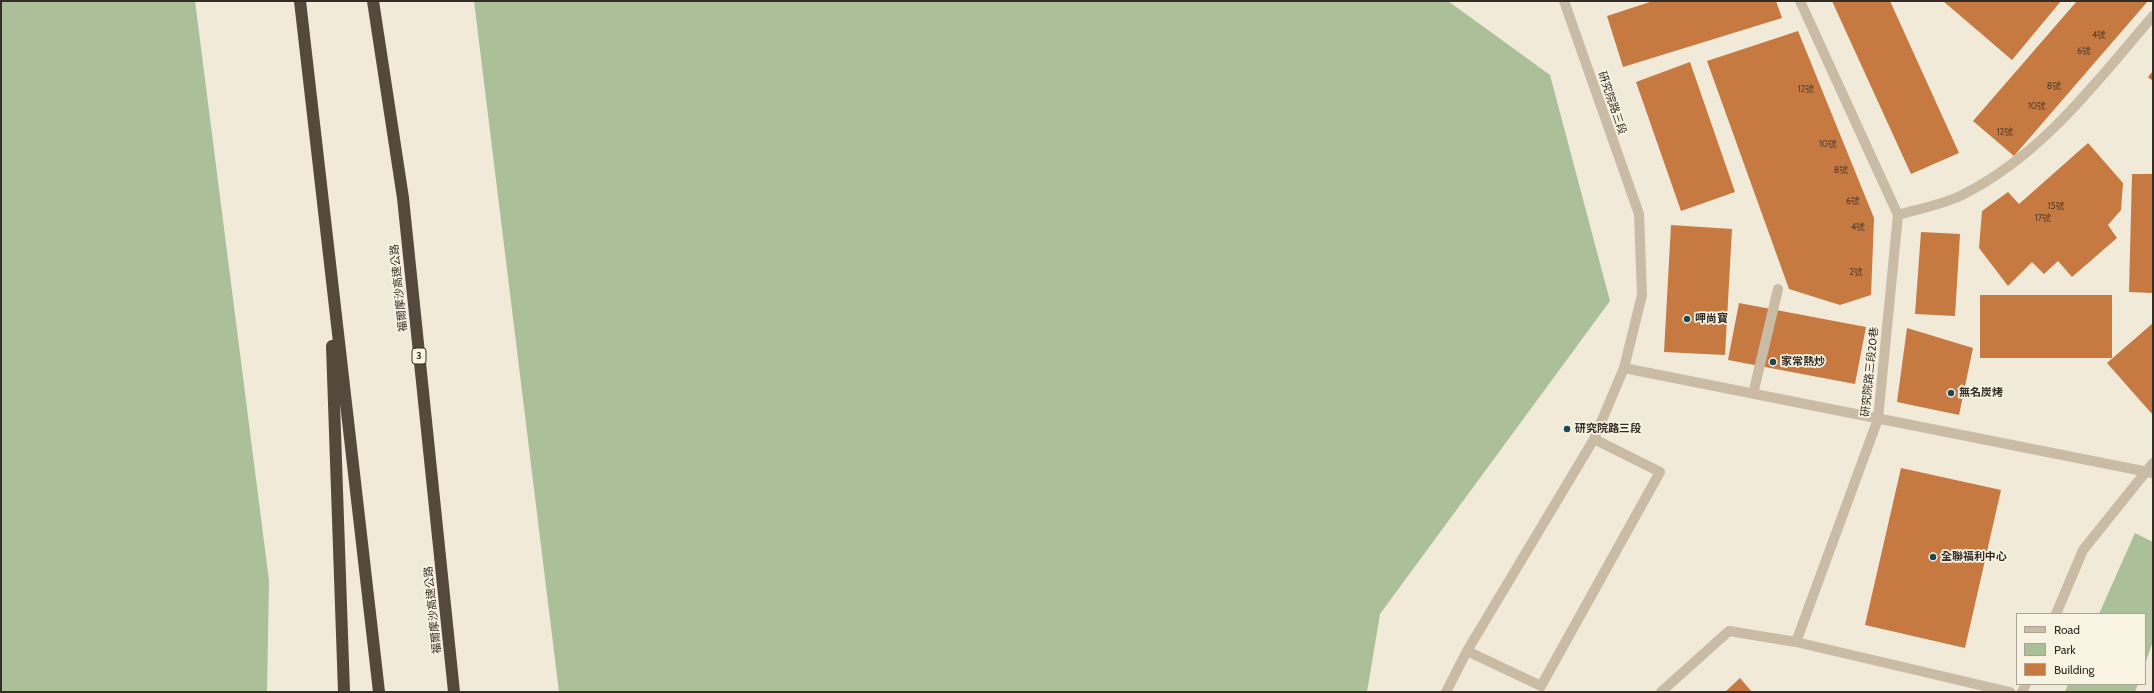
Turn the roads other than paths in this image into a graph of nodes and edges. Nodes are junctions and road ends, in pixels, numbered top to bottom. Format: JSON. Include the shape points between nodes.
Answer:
{"nodes":[{"id":1,"x":300,"y":1,"type":"edge"},
{"id":2,"x":373,"y":1,"type":"edge"},
{"id":3,"x":1564,"y":1,"type":"edge"},
{"id":4,"x":1800,"y":1,"type":"edge"},
{"id":5,"x":2153,"y":16,"type":"edge"},
{"id":6,"x":1898,"y":215,"type":"junction"},
{"id":7,"x":329,"y":259,"type":"junction"},
{"id":8,"x":1778,"y":289,"type":"dead end"},
{"id":9,"x":1624,"y":368,"type":"junction"},
{"id":10,"x":1753,"y":394,"type":"junction"},
{"id":11,"x":1878,"y":419,"type":"junction"},
{"id":12,"x":1594,"y":439,"type":"junction"},
{"id":13,"x":2153,"y":463,"type":"edge"},
{"id":14,"x":2150,"y":472,"type":"edge"},
{"id":15,"x":2056,"y":613,"type":"edge"},
{"id":16,"x":1796,"y":642,"type":"junction"},
{"id":17,"x":1467,"y":651,"type":"junction"},
{"id":18,"x":344,"y":692,"type":"edge"},
{"id":19,"x":379,"y":692,"type":"edge"},
{"id":20,"x":454,"y":692,"type":"edge"},
{"id":21,"x":1446,"y":692,"type":"edge"},
{"id":22,"x":1661,"y":692,"type":"edge"},
{"id":23,"x":2010,"y":692,"type":"edge"}],
"edges":[{"from":1,"to":7,"type":"highway"},
{"from":2,"to":20,"type":"highway","name":"福爾摩沙高速公路","number":"3","via":[[403,198]]},
{"from":3,"to":9,"type":"street","name":"研究院路三段","via":[[1639,214],[1642,295]]},
{"from":4,"to":6,"type":"street"},
{"from":5,"to":6,"type":"street","via":[[2061,122],[2026,155],[1964,195]]},
{"from":6,"to":11,"type":"street","name":"研究院路三段20巷"},
{"from":7,"to":18,"type":"highway"},
{"from":7,"to":19,"type":"highway"},
{"from":8,"to":10,"type":"street"},
{"from":9,"to":10,"type":"street"},
{"from":9,"to":12,"type":"street","name":"研究院路三段"},
{"from":10,"to":11,"type":"street"},
{"from":11,"to":14,"type":"street"},
{"from":11,"to":16,"type":"street","name":"研究院路三段20巷"},
{"from":12,"to":17,"type":"street","name":"研究院路三段"},
{"from":12,"to":17,"type":"street","via":[[1660,472],[1541,686]]},
{"from":13,"to":14,"type":"street"},
{"from":14,"to":15,"type":"street","via":[[2083,550]]},
{"from":16,"to":22,"type":"street","via":[[1729,631]]},
{"from":16,"to":23,"type":"street"},
{"from":17,"to":21,"type":"street","name":"研究院路三段"}]}
